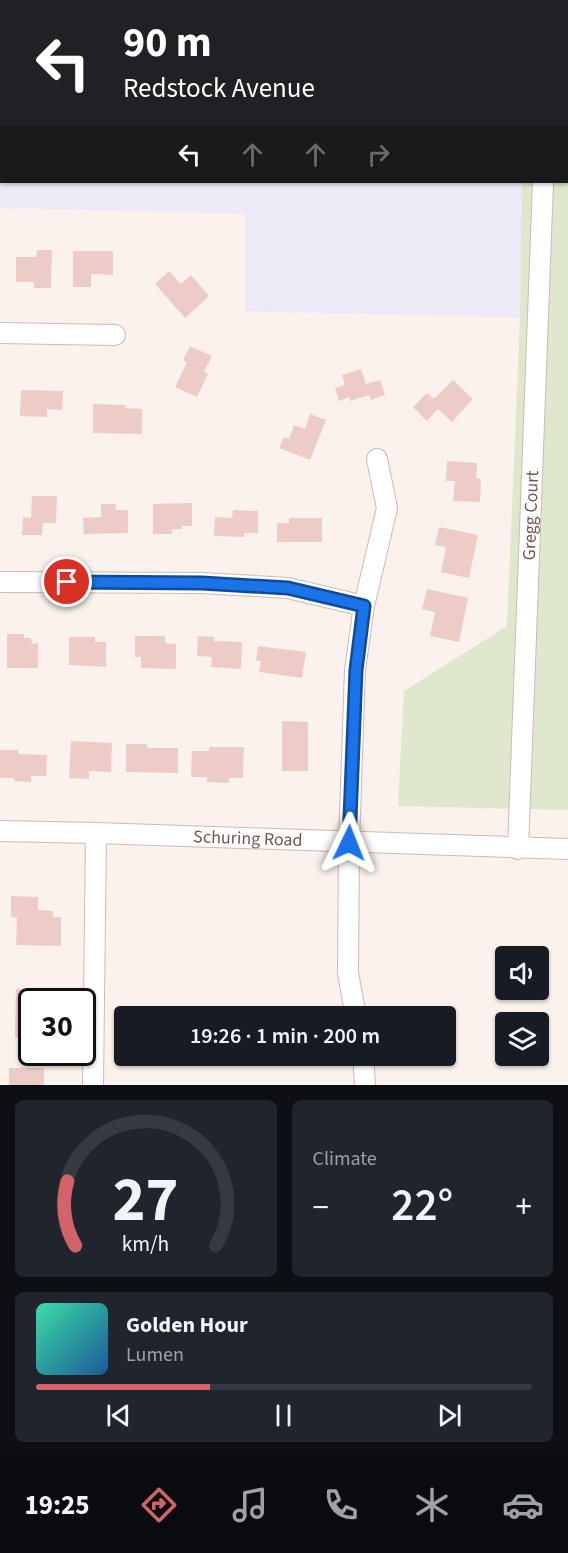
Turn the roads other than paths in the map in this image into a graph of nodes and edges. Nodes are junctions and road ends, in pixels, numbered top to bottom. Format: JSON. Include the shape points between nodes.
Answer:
{"nodes":[{"id":1,"x":543,"y":183,"type":"edge"},
{"id":2,"x":0,"y":333,"type":"edge"},
{"id":3,"x":115,"y":335,"type":"dead end"},
{"id":4,"x":377,"y":459,"type":"dead end"},
{"id":5,"x":0,"y":582,"type":"edge"},
{"id":6,"x":364,"y":606,"type":"junction"},
{"id":7,"x":0,"y":831,"type":"edge"},
{"id":8,"x":96,"y":833,"type":"junction"},
{"id":9,"x":349,"y":843,"type":"junction"},
{"id":10,"x":518,"y":849,"type":"junction"},
{"id":11,"x":568,"y":849,"type":"edge"},
{"id":12,"x":354,"y":1006,"type":"edge"},
{"id":13,"x":364,"y":1066,"type":"edge"},
{"id":14,"x":93,"y":1085,"type":"edge"},
{"id":15,"x":365,"y":1085,"type":"edge"}],
"edges":[{"from":1,"to":10,"type":"street","name":"Gregg Court"},
{"from":2,"to":3,"type":"street"},
{"from":4,"to":6,"type":"street","via":[[387,508]]},
{"from":5,"to":6,"type":"street","via":[[202,583],[288,588]]},
{"from":6,"to":9,"type":"street","via":[[356,670]]},
{"from":7,"to":8,"type":"street","name":"Schuring Road"},
{"from":8,"to":9,"type":"street","name":"Schuring Road"},
{"from":8,"to":14,"type":"street"},
{"from":9,"to":10,"type":"street","name":"Schuring Road"},
{"from":9,"to":12,"type":"street","via":[[348,973]]},
{"from":10,"to":11,"type":"street","name":"Schuring Road"},
{"from":13,"to":15,"type":"street"}]}
